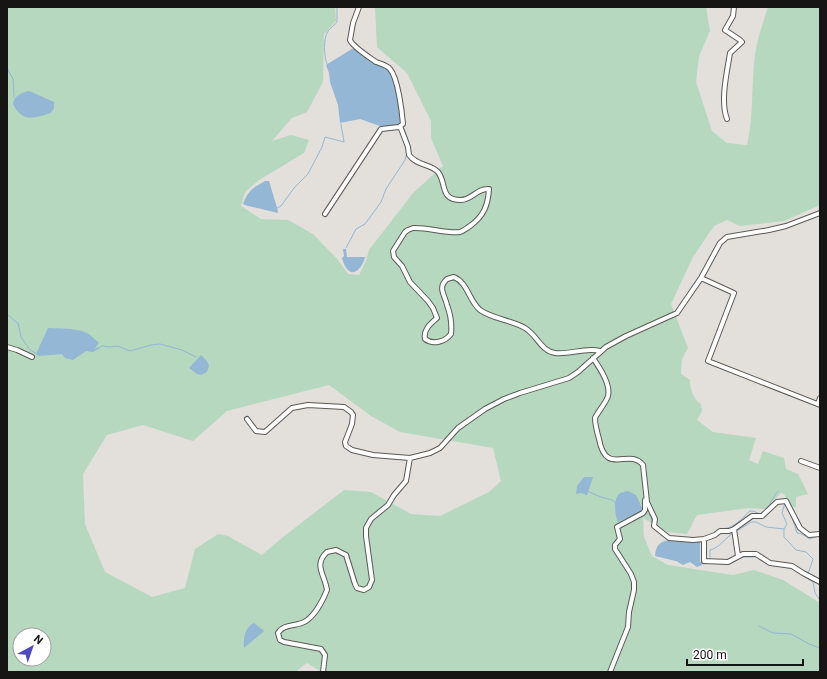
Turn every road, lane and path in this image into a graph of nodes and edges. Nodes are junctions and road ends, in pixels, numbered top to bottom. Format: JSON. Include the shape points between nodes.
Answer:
{"nodes":[{"id":1,"x":359,"y":7,"type":"edge"},
{"id":2,"x":734,"y":7,"type":"edge"},
{"id":3,"x":727,"y":119,"type":"dead end"},
{"id":4,"x":400,"y":126,"type":"junction"},
{"id":5,"x":820,"y":213,"type":"edge"},
{"id":6,"x":325,"y":214,"type":"dead end"},
{"id":7,"x":701,"y":278,"type":"junction"},
{"id":8,"x":7,"y":347,"type":"edge"},
{"id":9,"x":600,"y":351,"type":"junction"},
{"id":10,"x":32,"y":357,"type":"dead end"},
{"id":11,"x":593,"y":358,"type":"junction"},
{"id":12,"x":820,"y":398,"type":"edge"},
{"id":13,"x":819,"y":404,"type":"edge"},
{"id":14,"x":247,"y":419,"type":"dead end"},
{"id":15,"x":410,"y":458,"type":"junction"},
{"id":16,"x":801,"y":461,"type":"dead end"},
{"id":17,"x":820,"y":468,"type":"edge"},
{"id":18,"x":646,"y":490,"type":"junction"},
{"id":19,"x":734,"y":529,"type":"junction"},
{"id":20,"x":820,"y":534,"type":"edge"},
{"id":21,"x":704,"y":539,"type":"junction"},
{"id":22,"x":738,"y":556,"type":"junction"},
{"id":23,"x":820,"y":582,"type":"edge"},
{"id":24,"x":323,"y":672,"type":"edge"},
{"id":25,"x":610,"y":672,"type":"edge"}],
"edges":[{"from":1,"to":4,"type":"street","via":[[350,40],[391,71],[402,114],[403,124]]},
{"from":2,"to":3,"type":"street","via":[[733,16],[725,30],[742,42],[730,52],[724,112]]},
{"from":4,"to":6,"type":"street","via":[[381,129]]},
{"from":4,"to":9,"type":"street","via":[[409,155],[418,163],[439,173],[449,197],[468,199],[481,190],[489,189],[486,209],[478,220],[464,230],[456,232],[413,228],[406,232],[393,251],[394,257],[410,282],[428,301],[437,318],[425,330],[425,339],[437,342],[451,334],[447,304],[441,288],[447,279],[454,277],[462,282],[481,311],[525,328],[548,351]]},
{"from":5,"to":7,"type":"street","via":[[786,226],[727,237],[720,243]]},
{"from":7,"to":9,"type":"street","via":[[680,311]]},
{"from":7,"to":13,"type":"street","via":[[734,292],[708,361]]},
{"from":8,"to":10,"type":"street"},
{"from":9,"to":11,"type":"street"},
{"from":11,"to":15,"type":"street","via":[[569,378],[504,399],[466,421],[440,448],[423,456]]},
{"from":11,"to":18,"type":"street","via":[[608,388],[608,396],[595,418],[601,451],[612,460],[640,461],[645,471]]},
{"from":12,"to":13,"type":"street"},
{"from":14,"to":15,"type":"street","via":[[256,431],[265,432],[292,408],[308,405],[344,407],[353,416],[345,442],[349,448],[355,452]]},
{"from":15,"to":24,"type":"street","via":[[406,481],[388,505],[371,519],[366,528],[372,580],[369,587],[364,590],[354,584],[346,555],[336,550],[327,552],[320,564],[327,590],[312,616],[303,623],[283,627],[278,633],[280,640],[284,642],[321,649],[325,655]]},
{"from":16,"to":17,"type":"street"},
{"from":18,"to":21,"type":"street","via":[[654,526],[669,538]]},
{"from":18,"to":25,"type":"street","via":[[644,511],[617,527],[620,539],[614,549],[631,574],[634,590],[628,627]]},
{"from":19,"to":20,"type":"street","via":[[752,516],[762,516],[772,504],[785,501],[800,528],[809,535]]},
{"from":19,"to":21,"type":"street","via":[[720,531]]},
{"from":19,"to":22,"type":"street"},
{"from":21,"to":22,"type":"street","via":[[704,561],[728,562]]},
{"from":22,"to":23,"type":"street","via":[[756,554],[770,563],[792,566]]}]}
